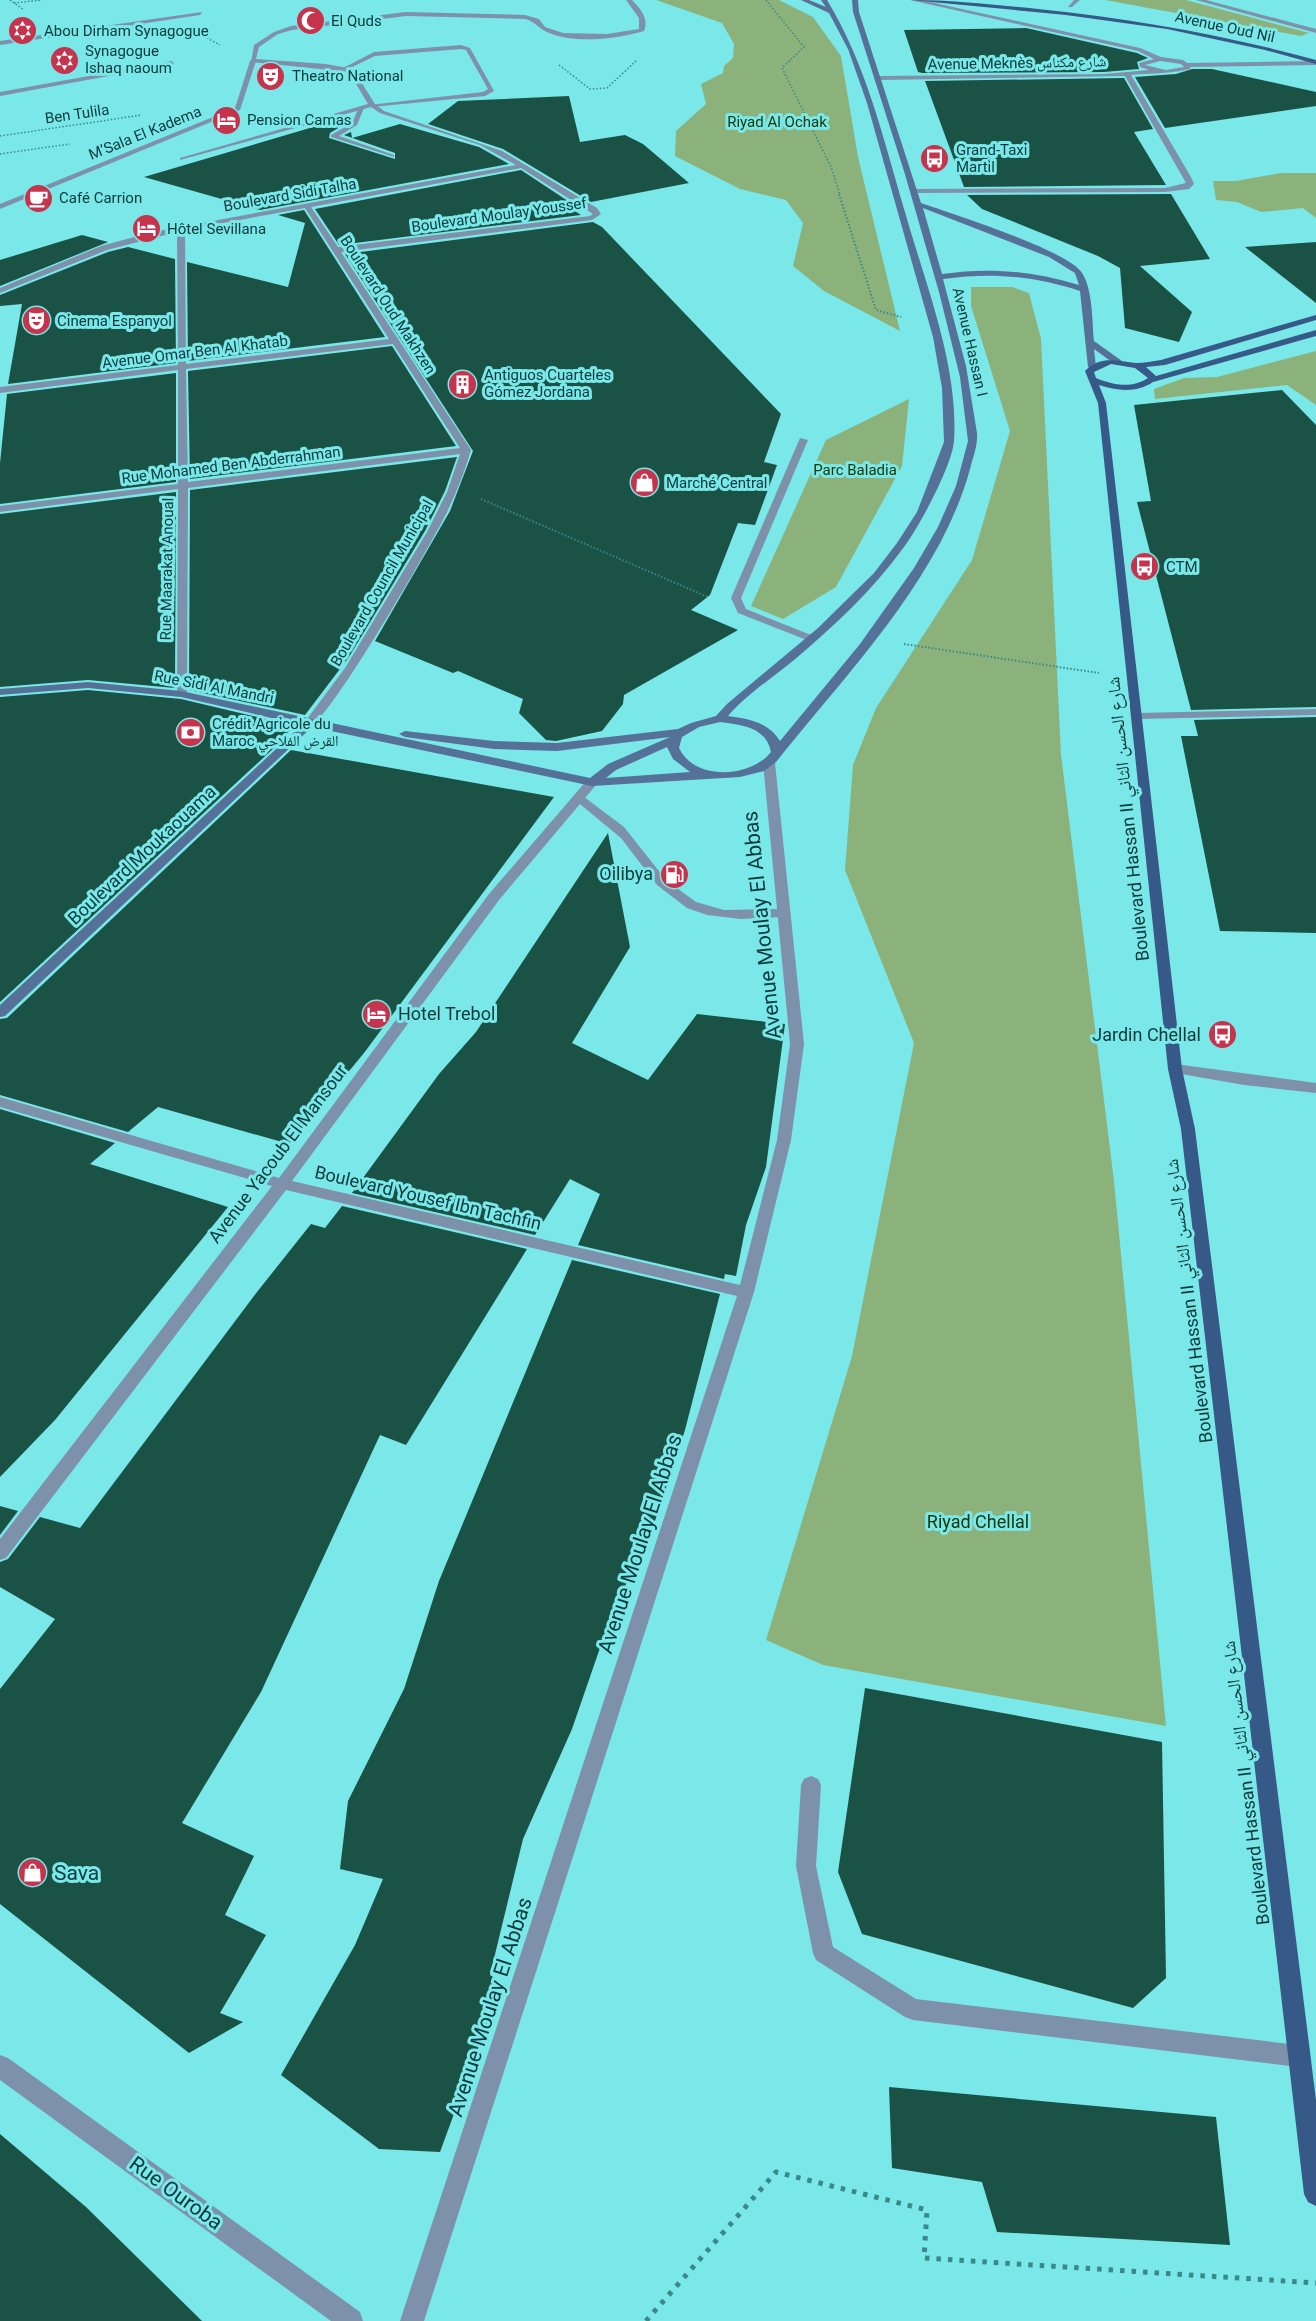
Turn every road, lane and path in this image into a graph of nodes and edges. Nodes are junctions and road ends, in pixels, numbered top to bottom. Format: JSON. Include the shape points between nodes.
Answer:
{"nodes":[{"id":1,"x":42,"y":0,"type":"edge"},
{"id":2,"x":629,"y":0,"type":"edge"},
{"id":3,"x":766,"y":0,"type":"edge"},
{"id":4,"x":804,"y":0,"type":"edge"},
{"id":5,"x":824,"y":0,"type":"edge"},
{"id":6,"x":855,"y":0,"type":"edge"},
{"id":7,"x":913,"y":0,"type":"edge"},
{"id":8,"x":1077,"y":0,"type":"edge"},
{"id":9,"x":1199,"y":0,"type":"edge"},
{"id":10,"x":14,"y":3,"type":"dead end"},
{"id":11,"x":1067,"y":5,"type":"joint"},
{"id":12,"x":1080,"y":7,"type":"dead end"},
{"id":13,"x":200,"y":13,"type":"dead end"},
{"id":14,"x":833,"y":13,"type":"junction"},
{"id":15,"x":1316,"y":31,"type":"edge"},
{"id":16,"x":0,"y":43,"type":"edge"},
{"id":17,"x":1160,"y":59,"type":"junction"},
{"id":18,"x":253,"y":61,"type":"junction"},
{"id":19,"x":1316,"y":62,"type":"edge"},
{"id":20,"x":172,"y":63,"type":"dead end"},
{"id":21,"x":1188,"y":65,"type":"junction"},
{"id":22,"x":346,"y":68,"type":"junction"},
{"id":23,"x":1155,"y":71,"type":"junction"},
{"id":24,"x":1127,"y":74,"type":"junction"},
{"id":25,"x":879,"y":78,"type":"junction"},
{"id":26,"x":0,"y":94,"type":"edge"},
{"id":27,"x":372,"y":105,"type":"junction"},
{"id":28,"x":361,"y":108,"type":"junction"},
{"id":29,"x":145,"y":114,"type":"dead end"},
{"id":30,"x":0,"y":136,"type":"edge"},
{"id":31,"x":79,"y":143,"type":"dead end"},
{"id":32,"x":0,"y":154,"type":"edge"},
{"id":33,"x":392,"y":156,"type":"dead end"},
{"id":34,"x":182,"y":159,"type":"dead end"},
{"id":35,"x":522,"y":166,"type":"junction"},
{"id":36,"x":912,"y":191,"type":"junction"},
{"id":37,"x":918,"y":204,"type":"junction"},
{"id":38,"x":307,"y":206,"type":"junction"},
{"id":39,"x":0,"y":207,"type":"edge"},
{"id":40,"x":182,"y":228,"type":"junction"},
{"id":41,"x":336,"y":250,"type":"junction"},
{"id":42,"x":940,"y":277,"type":"junction"},
{"id":43,"x":1083,"y":289,"type":"junction"},
{"id":44,"x":0,"y":291,"type":"edge"},
{"id":45,"x":1316,"y":317,"type":"edge"},
{"id":46,"x":935,"y":327,"type":"junction"},
{"id":47,"x":1316,"y":333,"type":"edge"},
{"id":48,"x":394,"y":341,"type":"junction"},
{"id":49,"x":1088,"y":341,"type":"junction"},
{"id":50,"x":1119,"y":363,"type":"junction"},
{"id":51,"x":1135,"y":365,"type":"junction"},
{"id":52,"x":183,"y":366,"type":"junction"},
{"id":53,"x":1092,"y":367,"type":"junction"},
{"id":54,"x":1092,"y":379,"type":"junction"},
{"id":55,"x":1151,"y":380,"type":"junction"},
{"id":56,"x":1137,"y":387,"type":"junction"},
{"id":57,"x":0,"y":390,"type":"edge"},
{"id":58,"x":1102,"y":403,"type":"junction"},
{"id":59,"x":803,"y":440,"type":"dead end"},
{"id":60,"x":466,"y":450,"type":"junction"},
{"id":61,"x":455,"y":486,"type":"junction"},
{"id":62,"x":183,"y":487,"type":"junction"},
{"id":63,"x":0,"y":509,"type":"edge"},
{"id":64,"x":742,"y":611,"type":"junction"},
{"id":65,"x":812,"y":639,"type":"junction"},
{"id":66,"x":900,"y":643,"type":"dead end"},
{"id":67,"x":1132,"y":678,"type":"junction"},
{"id":68,"x":0,"y":692,"type":"edge"},
{"id":69,"x":180,"y":694,"type":"junction"},
{"id":70,"x":1316,"y":712,"type":"edge"},
{"id":71,"x":1138,"y":716,"type":"junction"},
{"id":72,"x":720,"y":719,"type":"junction"},
{"id":73,"x":310,"y":723,"type":"junction"},
{"id":74,"x":678,"y":736,"type":"junction"},
{"id":75,"x":384,"y":737,"type":"junction"},
{"id":76,"x":773,"y":757,"type":"junction"},
{"id":77,"x":713,"y":774,"type":"junction"},
{"id":78,"x":592,"y":782,"type":"junction"},
{"id":79,"x":579,"y":797,"type":"junction"},
{"id":80,"x":784,"y":914,"type":"junction"},
{"id":81,"x":0,"y":1013,"type":"edge"},
{"id":82,"x":1175,"y":1069,"type":"junction"},
{"id":83,"x":1316,"y":1088,"type":"edge"},
{"id":84,"x":0,"y":1102,"type":"edge"},
{"id":85,"x":282,"y":1184,"type":"junction"},
{"id":86,"x":746,"y":1292,"type":"junction"},
{"id":87,"x":0,"y":1553,"type":"edge"},
{"id":88,"x":811,"y":1785,"type":"dead end"},
{"id":89,"x":1298,"y":2056,"type":"junction"},
{"id":90,"x":0,"y":2066,"type":"edge"},
{"id":91,"x":1316,"y":2194,"type":"edge"},
{"id":92,"x":1316,"y":2283,"type":"edge"},
{"id":93,"x":351,"y":2321,"type":"edge"},
{"id":94,"x":412,"y":2321,"type":"edge"},
{"id":95,"x":646,"y":2321,"type":"edge"}],
"edges":[{"from":1,"to":10,"type":"path"},
{"from":2,"to":18,"type":"street","name":"M’Sala El Kadema","via":[[644,22],[642,30],[605,36],[562,33],[525,17],[406,15],[304,26],[276,33],[256,46]]},
{"from":3,"to":46,"type":"path","via":[[804,47],[782,68],[831,167],[876,310]]},
{"from":4,"to":14,"type":"main road"},
{"from":5,"to":14,"type":"main road","name":"Avenue Hassan I"},
{"from":6,"to":25,"type":"main road","name":"Avenue Hassan I"},
{"from":7,"to":17,"type":"street","via":[[1140,50]]},
{"from":7,"to":19,"type":"main road","name":"Avenue Oud Nil","via":[[1128,20],[1224,38]]},
{"from":8,"to":11,"type":"street"},
{"from":9,"to":15,"type":"street"},
{"from":11,"to":12,"type":"main road"},
{"from":13,"to":16,"type":"street"},
{"from":14,"to":46,"type":"main road","name":"Avenue Hassan I","via":[[862,76]]},
{"from":17,"to":21,"type":"street"},
{"from":17,"to":23,"type":"street","via":[[1142,63]]},
{"from":18,"to":22,"type":"street"},
{"from":18,"to":39,"type":"street","name":"M’Sala El Kadema","via":[[238,109]]},
{"from":19,"to":21,"type":"street"},
{"from":20,"to":26,"type":"street"},
{"from":21,"to":23,"type":"street","name":"Avenue Meknès شارع مكناس","via":[[1184,71]]},
{"from":22,"to":27,"type":"street","via":[[360,82]]},
{"from":22,"to":27,"type":"street","via":[[374,54],[461,47],[468,49],[492,90],[485,94]]},
{"from":23,"to":24,"type":"street","name":"Avenue Meknès شارع مكناس"},
{"from":24,"to":25,"type":"street","name":"Avenue Meknès شارع مكناس"},
{"from":24,"to":36,"type":"street","via":[[1187,177],[1190,184],[1186,187]]},
{"from":25,"to":36,"type":"main road","name":"Avenue Hassan I"},
{"from":27,"to":28,"type":"street"},
{"from":27,"to":35,"type":"street","name":"Boulevard Moulay Youssef","via":[[382,112],[482,144]]},
{"from":28,"to":33,"type":"street","via":[[355,124],[333,136]]},
{"from":28,"to":34,"type":"street"},
{"from":29,"to":30,"type":"path","name":"Ben Tulila"},
{"from":31,"to":32,"type":"path"},
{"from":35,"to":38,"type":"street","name":"Boulevard Sidi Talha"},
{"from":35,"to":41,"type":"street","name":"Boulevard Moulay Youssef","via":[[594,210],[596,215]]},
{"from":36,"to":37,"type":"main road","name":"Avenue Hassan I"},
{"from":37,"to":42,"type":"main road","name":"Avenue Hassan I"},
{"from":37,"to":43,"type":"main road","via":[[1065,263],[1078,272]]},
{"from":38,"to":40,"type":"street","name":"Boulevard Sidi Talha"},
{"from":38,"to":41,"type":"street","name":"Boulevard Oud Makhzen"},
{"from":40,"to":44,"type":"street","name":"Boulevard Sidi Talha","via":[[104,248]]},
{"from":40,"to":52,"type":"street","name":"Rue Maarakat Anoual"},
{"from":41,"to":48,"type":"street","name":"Boulevard Oud Makhzen"},
{"from":42,"to":43,"type":"main road","via":[[1003,270],[1046,277]]},
{"from":42,"to":76,"type":"main road","name":"Avenue Hassan I","via":[[968,387],[973,442],[962,482],[946,523],[921,565],[870,637]]},
{"from":43,"to":49,"type":"main road"},
{"from":45,"to":51,"type":"main road","via":[[1162,363]]},
{"from":46,"to":65,"type":"main road","name":"Avenue Hassan I","via":[[947,388],[949,443],[930,496],[867,588]]},
{"from":47,"to":55,"type":"main road"},
{"from":48,"to":52,"type":"street","name":"Avenue Omar Ben Al Khatab"},
{"from":48,"to":60,"type":"street","name":"Boulevard Oud Makhzen"},
{"from":49,"to":50,"type":"main road"},
{"from":49,"to":53,"type":"main road"},
{"from":50,"to":51,"type":"main road"},
{"from":50,"to":53,"type":"main road"},
{"from":51,"to":55,"type":"main road","via":[[1152,375]]},
{"from":52,"to":57,"type":"street","name":"Avenue Omar Ben Al Khatab"},
{"from":52,"to":62,"type":"street","name":"Rue Maarakat Anoual"},
{"from":53,"to":54,"type":"main road"},
{"from":54,"to":56,"type":"main road","via":[[1118,387]]},
{"from":54,"to":58,"type":"main road","name":"Boulevard Hassan II شارع الحسن الثاني"},
{"from":55,"to":56,"type":"main road"},
{"from":56,"to":58,"type":"main road"},
{"from":58,"to":67,"type":"main road","name":"Boulevard Hassan II شارع الحسن الثاني"},
{"from":59,"to":64,"type":"street","via":[[737,593]]},
{"from":60,"to":61,"type":"street","name":"Boulevard Council Municipal"},
{"from":60,"to":62,"type":"street","name":"Rue Mohamed Ben Abderrahman"},
{"from":61,"to":64,"type":"path"},
{"from":61,"to":73,"type":"street","name":"Boulevard Council Municipal","via":[[329,703]]},
{"from":62,"to":63,"type":"street","name":"Rue Mohamed Ben Abderrahman"},
{"from":62,"to":69,"type":"street","name":"Rue Maarakat Anoual"},
{"from":64,"to":65,"type":"street"},
{"from":65,"to":72,"type":"main road","name":"Avenue Hassan I"},
{"from":66,"to":67,"type":"path"},
{"from":67,"to":71,"type":"main road","name":"Boulevard Hassan II شارع الحسن الثاني"},
{"from":68,"to":69,"type":"main road","name":"Rue Sidi Al Mandri","via":[[88,686]]},
{"from":69,"to":73,"type":"main road","name":"Rue Sidi Al Mandri"},
{"from":70,"to":71,"type":"street"},
{"from":71,"to":82,"type":"main road","name":"Boulevard Hassan II شارع الحسن الثاني"},
{"from":72,"to":74,"type":"main road","via":[[691,725]]},
{"from":72,"to":76,"type":"main road","via":[[739,720],[762,728],[776,742]]},
{"from":73,"to":75,"type":"main road","name":"Rue Sidi Al Mandri"},
{"from":73,"to":81,"type":"main road","name":"Boulevard Moukaouama"},
{"from":74,"to":75,"type":"main road","name":"Rue Sidi Al Mandri","via":[[557,747],[494,745],[412,734]]},
{"from":74,"to":77,"type":"main road","via":[[673,748],[677,757]]},
{"from":74,"to":78,"type":"main road","via":[[612,767]]},
{"from":75,"to":78,"type":"main road","name":"Rue Sidi Al Mandri"},
{"from":76,"to":77,"type":"main road","name":"Rue Sidi Al Mandri","via":[[744,773]]},
{"from":76,"to":80,"type":"street","name":"Avenue Moulay El Abbas"},
{"from":77,"to":78,"type":"main road","name":"Rue Sidi Al Mandri"},
{"from":78,"to":79,"type":"street","name":"Avenue Yacoub El Mansour"},
{"from":79,"to":80,"type":"street","via":[[632,842],[645,864],[675,897],[699,909],[740,916]]},
{"from":79,"to":85,"type":"street","name":"Avenue Yacoub El Mansour","via":[[488,905]]},
{"from":80,"to":86,"type":"street","name":"Avenue Moulay El Abbas","via":[[797,1044],[784,1140]]},
{"from":82,"to":83,"type":"street"},
{"from":82,"to":89,"type":"main road","name":"Boulevard Hassan II شارع الحسن الثاني","via":[[1188,1129]]},
{"from":84,"to":85,"type":"street","name":"Boulevard Yousef Ibn Tachfin"},
{"from":85,"to":86,"type":"street","name":"Boulevard Yousef Ibn Tachfin"},
{"from":85,"to":87,"type":"street","name":"Avenue Yacoub El Mansour"},
{"from":86,"to":94,"type":"street","name":"Avenue Moulay El Abbas"},
{"from":88,"to":89,"type":"street","via":[[806,1866],[824,1953],[913,2009]]},
{"from":89,"to":91,"type":"main road","name":"Boulevard Hassan II شارع الحسن الثاني"},
{"from":90,"to":93,"type":"street","name":"Rue Ouroba"},
{"from":92,"to":95,"type":"path","via":[[924,2258],[927,2210],[776,2172]]}]}
